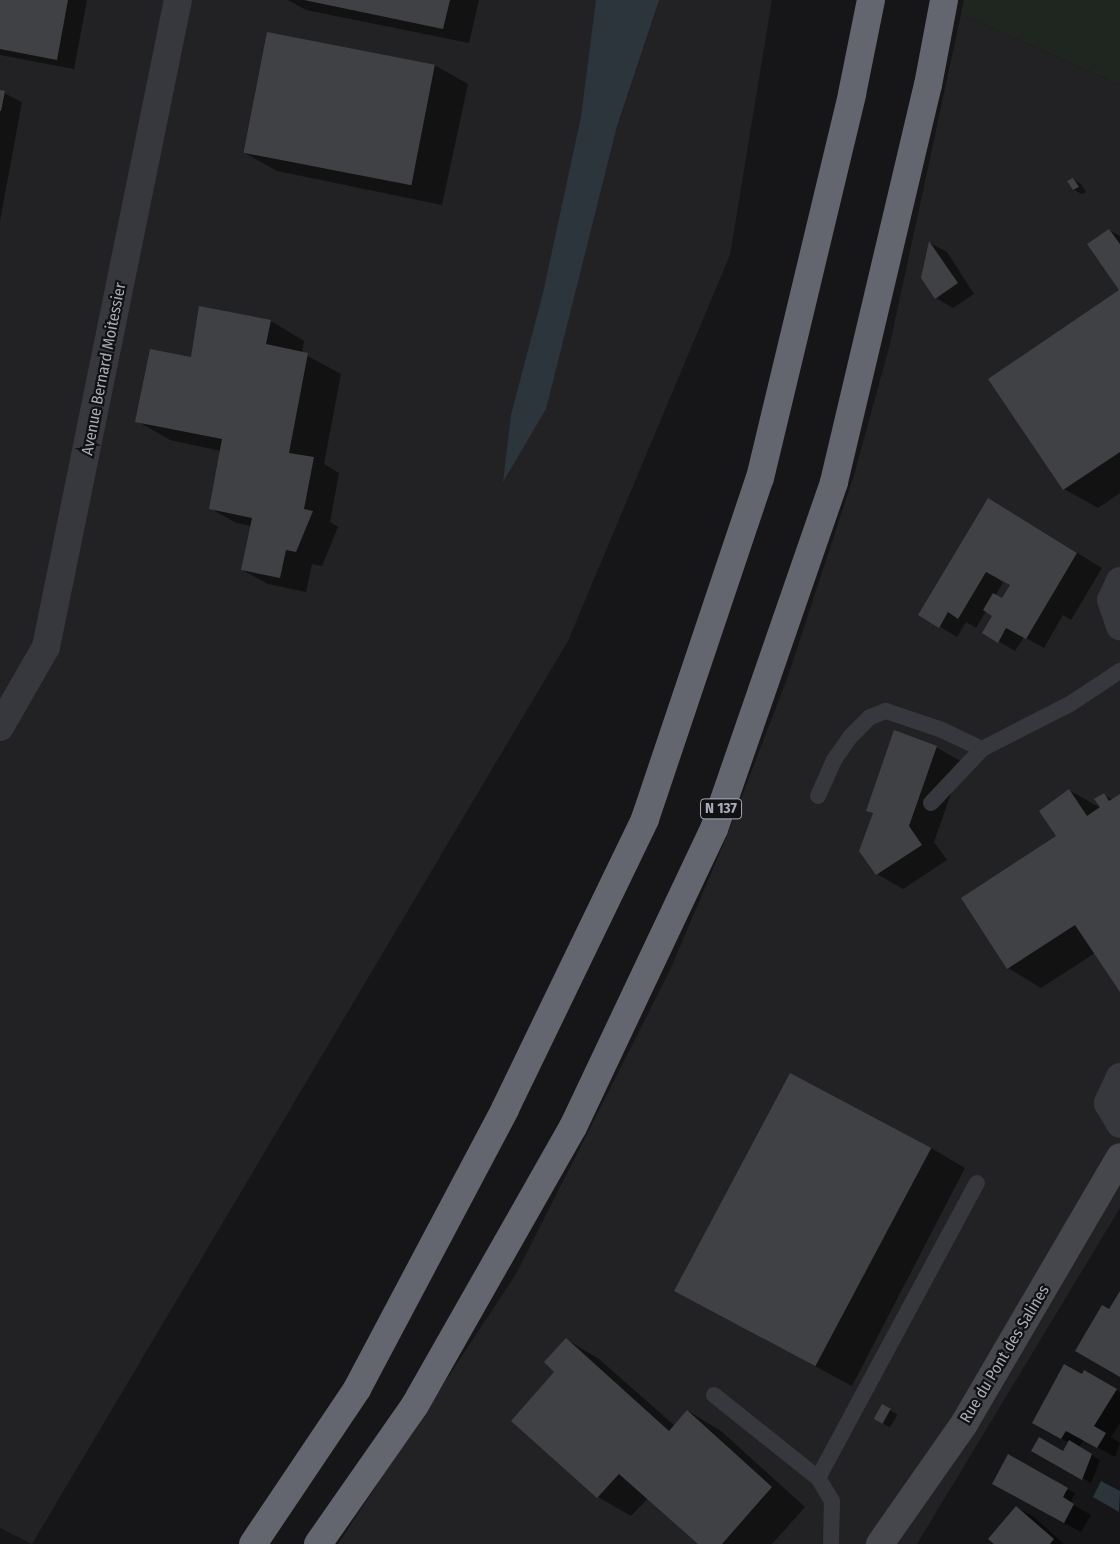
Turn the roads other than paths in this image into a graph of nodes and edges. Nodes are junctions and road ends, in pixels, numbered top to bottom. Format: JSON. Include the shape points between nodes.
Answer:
{"nodes":[{"id":1,"x":178,"y":0,"type":"edge"},
{"id":2,"x":871,"y":0,"type":"edge"},
{"id":3,"x":944,"y":0,"type":"edge"},
{"id":4,"x":1120,"y":581,"type":"edge"},
{"id":5,"x":1120,"y":626,"type":"edge"},
{"id":6,"x":1120,"y":671,"type":"edge"},
{"id":7,"x":0,"y":727,"type":"edge"},
{"id":8,"x":982,"y":749,"type":"junction"},
{"id":9,"x":818,"y":796,"type":"dead end"},
{"id":10,"x":931,"y":804,"type":"dead end"},
{"id":11,"x":1120,"y":1077,"type":"edge"},
{"id":12,"x":1120,"y":1124,"type":"edge"},
{"id":13,"x":1120,"y":1158,"type":"edge"},
{"id":14,"x":977,"y":1183,"type":"dead end"},
{"id":15,"x":714,"y":1394,"type":"dead end"},
{"id":16,"x":818,"y":1478,"type":"junction"},
{"id":17,"x":253,"y":1544,"type":"edge"},
{"id":18,"x":318,"y":1544,"type":"edge"},
{"id":19,"x":832,"y":1544,"type":"edge"},
{"id":20,"x":880,"y":1544,"type":"edge"}],
"edges":[{"from":1,"to":7,"type":"street","name":"Avenue Bernard Moitessier","via":[[46,647]]},
{"from":2,"to":17,"type":"highway","via":[[852,94],[760,478],[644,819],[505,1109],[357,1389]]},
{"from":3,"to":18,"type":"highway","number":"N 137","via":[[928,85],[834,482],[714,829],[573,1127],[415,1405]]},
{"from":4,"to":5,"type":"street","via":[[1111,600]]},
{"from":6,"to":8,"type":"lane","via":[[1070,704]]},
{"from":8,"to":9,"type":"lane","via":[[942,730],[886,711],[870,718],[851,736],[834,760]]},
{"from":8,"to":10,"type":"lane"},
{"from":11,"to":12,"type":"street","via":[[1108,1103]]},
{"from":13,"to":20,"type":"street","name":"Rue du Pont des Salines","via":[[964,1424]]},
{"from":14,"to":16,"type":"lane"},
{"from":15,"to":16,"type":"lane"},
{"from":16,"to":19,"type":"lane","via":[[832,1501]]}]}
